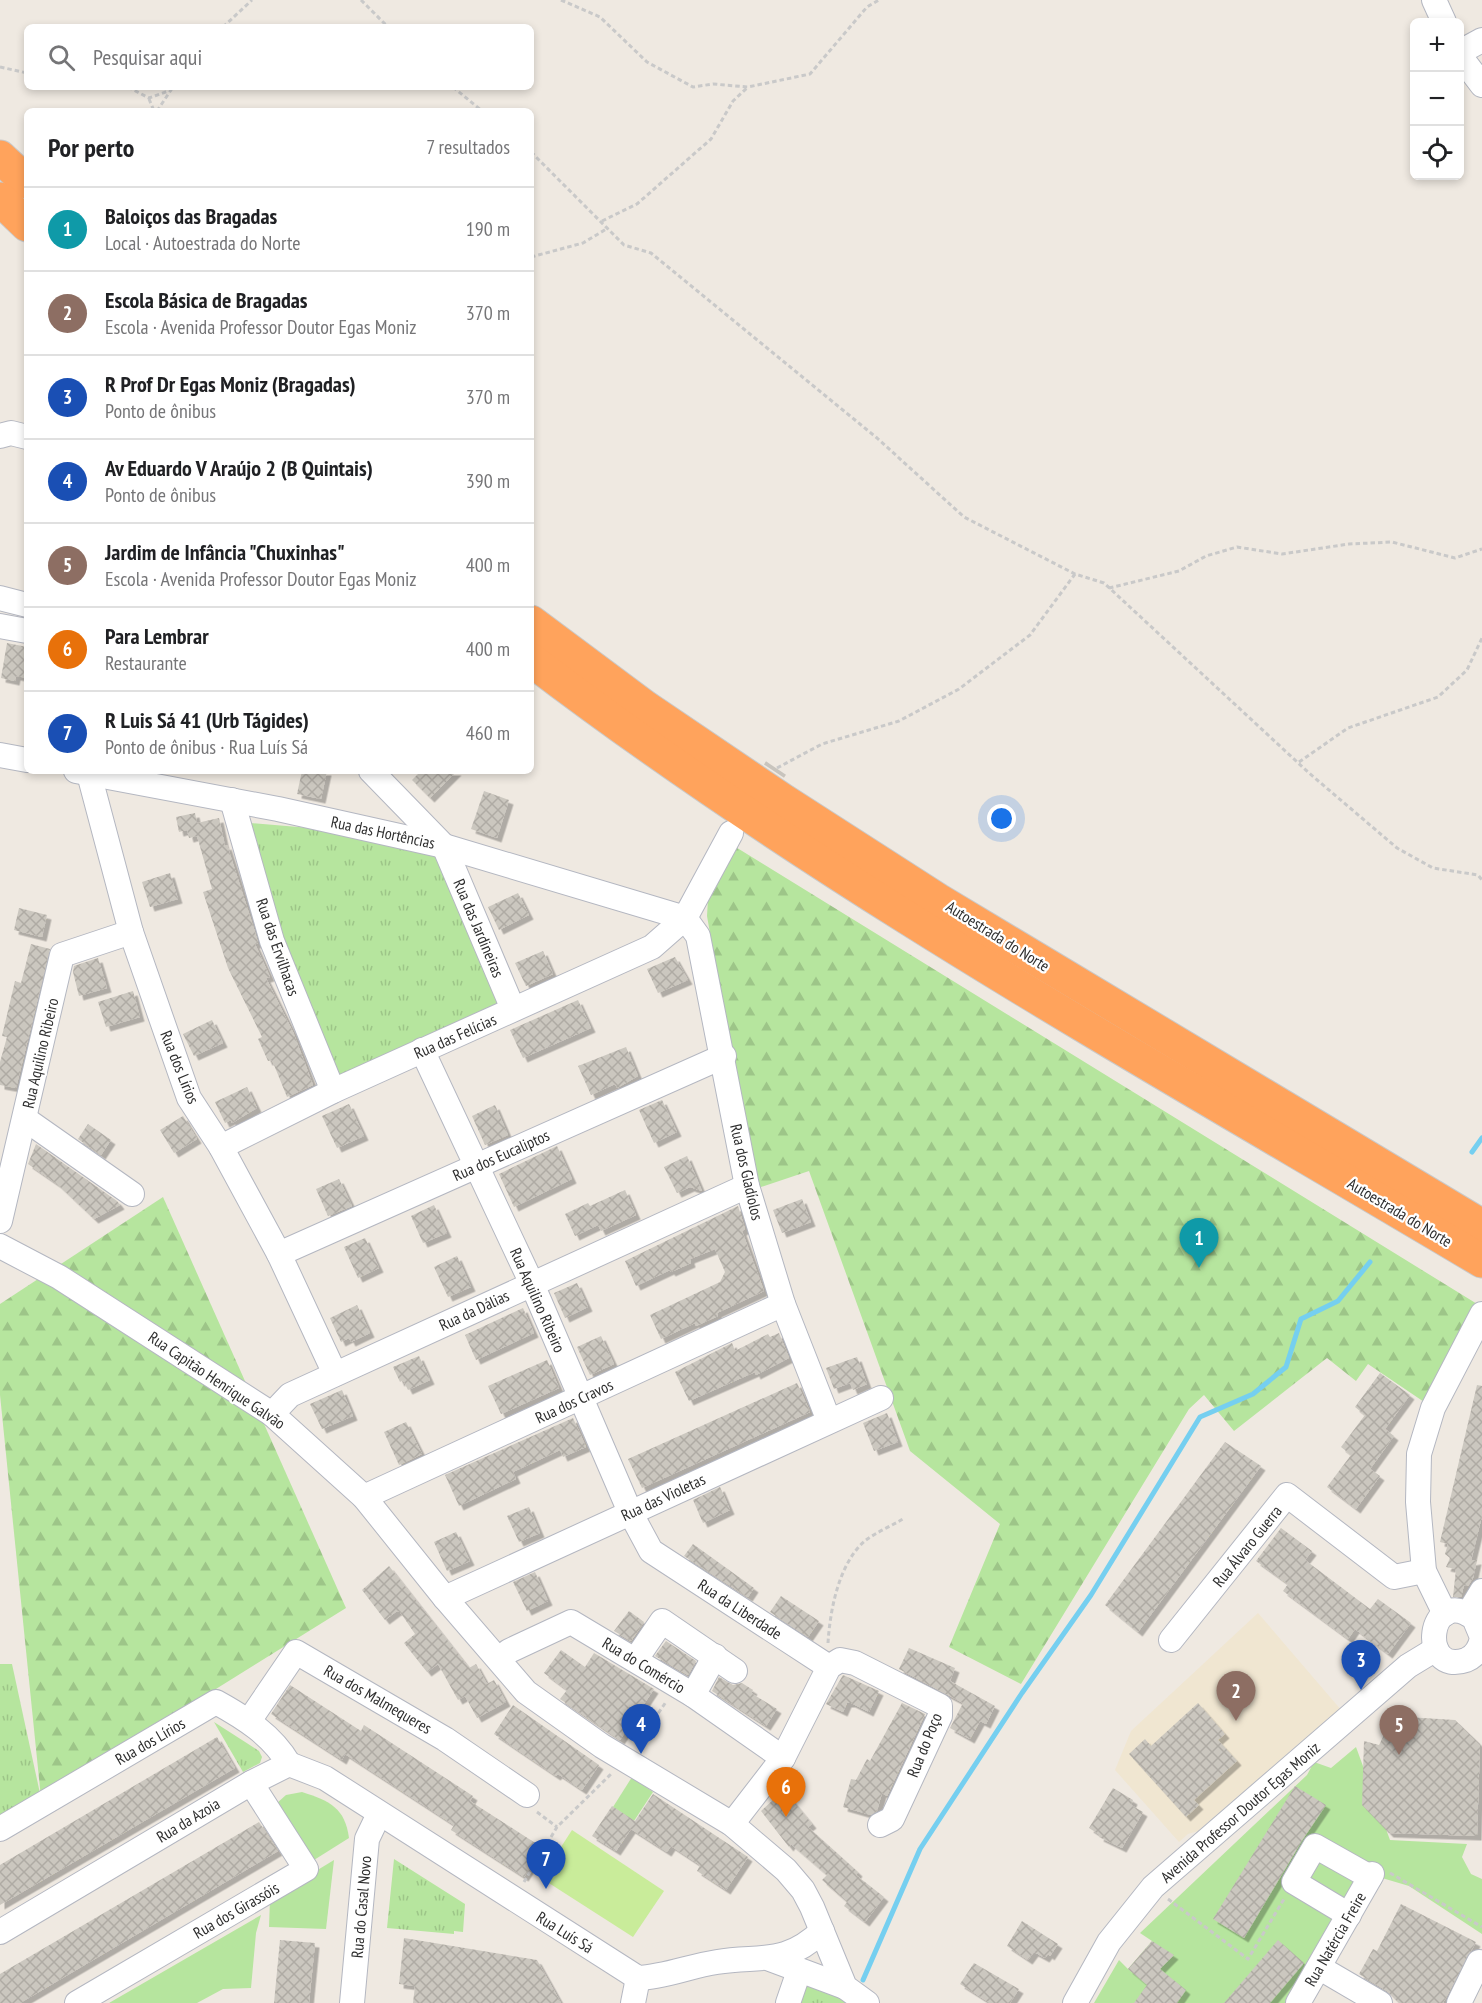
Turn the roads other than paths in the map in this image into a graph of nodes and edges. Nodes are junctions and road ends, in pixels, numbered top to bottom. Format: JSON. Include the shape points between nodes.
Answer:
{"nodes":[{"id":1,"x":1434,"y":0,"type":"edge"},
{"id":2,"x":1442,"y":18,"type":"edge"},
{"id":3,"x":1482,"y":40,"type":"edge"},
{"id":4,"x":1464,"y":51,"type":"edge"},
{"id":5,"x":1464,"y":60,"type":"edge"},
{"id":6,"x":1482,"y":86,"type":"edge"},
{"id":7,"x":0,"y":157,"type":"edge"},
{"id":8,"x":24,"y":179,"type":"edge"},
{"id":9,"x":0,"y":199,"type":"edge"},
{"id":10,"x":24,"y":222,"type":"edge"},
{"id":11,"x":0,"y":436,"type":"edge"},
{"id":12,"x":24,"y":436,"type":"edge"},
{"id":13,"x":0,"y":598,"type":"edge"},
{"id":14,"x":24,"y":604,"type":"edge"},
{"id":15,"x":534,"y":624,"type":"edge"},
{"id":16,"x":0,"y":626,"type":"edge"},
{"id":17,"x":24,"y":630,"type":"edge"},
{"id":18,"x":534,"y":662,"type":"edge"},
{"id":19,"x":0,"y":755,"type":"edge"},
{"id":20,"x":24,"y":759,"type":"edge"},
{"id":21,"x":83,"y":774,"type":"edge"},
{"id":22,"x":93,"y":774,"type":"edge"},
{"id":23,"x":374,"y":774,"type":"edge"},
{"id":24,"x":232,"y":800,"type":"junction"},
{"id":25,"x":731,"y":833,"type":"dead end"},
{"id":26,"x":444,"y":846,"type":"junction"},
{"id":27,"x":685,"y":918,"type":"junction"},
{"id":28,"x":131,"y":932,"type":"junction"},
{"id":29,"x":513,"y":1009,"type":"junction"},
{"id":30,"x":422,"y":1050,"type":"junction"},
{"id":31,"x":724,"y":1056,"type":"junction"},
{"id":32,"x":333,"y":1091,"type":"junction"},
{"id":33,"x":25,"y":1119,"type":"junction"},
{"id":34,"x":221,"y":1147,"type":"junction"},
{"id":35,"x":477,"y":1166,"type":"junction"},
{"id":36,"x":747,"y":1186,"type":"junction"},
{"id":37,"x":132,"y":1194,"type":"dead end"},
{"id":38,"x":0,"y":1221,"type":"edge"},
{"id":39,"x":1482,"y":1226,"type":"edge"},
{"id":40,"x":0,"y":1246,"type":"edge"},
{"id":41,"x":279,"y":1254,"type":"junction"},
{"id":42,"x":1482,"y":1260,"type":"edge"},
{"id":43,"x":532,"y":1284,"type":"junction"},
{"id":44,"x":783,"y":1304,"type":"junction"},
{"id":45,"x":1482,"y":1314,"type":"edge"},
{"id":46,"x":335,"y":1374,"type":"junction"},
{"id":47,"x":582,"y":1397,"type":"junction"},
{"id":48,"x":881,"y":1398,"type":"dead end"},
{"id":49,"x":273,"y":1414,"type":"junction"},
{"id":50,"x":829,"y":1421,"type":"junction"},
{"id":51,"x":364,"y":1497,"type":"junction"},
{"id":52,"x":630,"y":1512,"type":"junction"},
{"id":53,"x":651,"y":1551,"type":"joint"},
{"id":54,"x":1425,"y":1571,"type":"junction"},
{"id":55,"x":1482,"y":1591,"type":"edge"},
{"id":56,"x":445,"y":1598,"type":"junction"},
{"id":57,"x":1457,"y":1614,"type":"junction"},
{"id":58,"x":1171,"y":1640,"type":"dead end"},
{"id":59,"x":1481,"y":1645,"type":"edge"},
{"id":60,"x":1436,"y":1649,"type":"junction"},
{"id":61,"x":715,"y":1656,"type":"junction"},
{"id":62,"x":499,"y":1659,"type":"junction"},
{"id":63,"x":636,"y":1659,"type":"junction"},
{"id":64,"x":829,"y":1667,"type":"junction"},
{"id":65,"x":735,"y":1671,"type":"dead end"},
{"id":66,"x":685,"y":1690,"type":"junction"},
{"id":67,"x":249,"y":1720,"type":"junction"},
{"id":68,"x":783,"y":1758,"type":"junction"},
{"id":69,"x":289,"y":1764,"type":"junction"},
{"id":70,"x":251,"y":1783,"type":"junction"},
{"id":71,"x":527,"y":1795,"type":"road end"},
{"id":72,"x":379,"y":1814,"type":"junction"},
{"id":73,"x":732,"y":1824,"type":"junction"},
{"id":74,"x":880,"y":1825,"type":"dead end"},
{"id":75,"x":0,"y":1829,"type":"edge"},
{"id":76,"x":1349,"y":1915,"type":"junction"},
{"id":77,"x":822,"y":1931,"type":"junction"},
{"id":78,"x":0,"y":1932,"type":"edge"},
{"id":79,"x":770,"y":1959,"type":"junction"},
{"id":80,"x":1479,"y":1962,"type":"dead end"},
{"id":81,"x":1320,"y":1968,"type":"junction"},
{"id":82,"x":799,"y":1971,"type":"junction"},
{"id":83,"x":639,"y":1978,"type":"junction"},
{"id":84,"x":845,"y":1987,"type":"junction"},
{"id":85,"x":77,"y":2003,"type":"edge"},
{"id":86,"x":352,"y":2003,"type":"edge"},
{"id":87,"x":633,"y":2003,"type":"edge"},
{"id":88,"x":788,"y":2003,"type":"edge"},
{"id":89,"x":867,"y":2003,"type":"edge"},
{"id":90,"x":1075,"y":2003,"type":"edge"},
{"id":91,"x":1298,"y":2003,"type":"edge"},
{"id":92,"x":1380,"y":2003,"type":"edge"},
{"id":93,"x":1459,"y":2003,"type":"edge"}],
"edges":[{"from":1,"to":2,"type":"street"},
{"from":3,"to":4,"type":"street"},
{"from":5,"to":6,"type":"street"},
{"from":7,"to":8,"type":"highway"},
{"from":9,"to":10,"type":"highway"},
{"from":11,"to":12,"type":"street","via":[[11,433]]},
{"from":13,"to":14,"type":"street"},
{"from":15,"to":39,"type":"highway","name":"Autoestrada do Norte","via":[[645,707],[929,894]]},
{"from":16,"to":17,"type":"street"},
{"from":18,"to":42,"type":"highway","name":"Autoestrada do Norte","via":[[623,730],[919,924]]},
{"from":19,"to":20,"type":"street"},
{"from":21,"to":28,"type":"street","name":"Rua dos Lírios"},
{"from":22,"to":24,"type":"street","name":"Rua das Hortências"},
{"from":23,"to":26,"type":"street"},
{"from":24,"to":26,"type":"street","name":"Rua das Hortências"},
{"from":24,"to":32,"type":"street","name":"Rua das Ervilhacas","via":[[272,941]]},
{"from":25,"to":27,"type":"street"},
{"from":26,"to":27,"type":"street","name":"Rua das Hortências"},
{"from":26,"to":29,"type":"street","name":"Rua das Jardineiras"},
{"from":27,"to":29,"type":"street","name":"Rua das Felícias","via":[[652,947]]},
{"from":27,"to":31,"type":"street","name":"Rua dos Gladíolos","via":[[698,936]]},
{"from":28,"to":33,"type":"street","name":"Rua Aquilino Ribeiro","via":[[62,955]]},
{"from":28,"to":34,"type":"street","name":"Rua dos Lírios","via":[[189,1098]]},
{"from":29,"to":30,"type":"street","name":"Rua das Felícias"},
{"from":30,"to":32,"type":"street","name":"Rua das Felícias"},
{"from":30,"to":35,"type":"street","name":"Rua Aquilino Ribeiro"},
{"from":31,"to":35,"type":"street","name":"Rua dos Eucaliptos"},
{"from":31,"to":36,"type":"street","name":"Rua dos Gladíolos"},
{"from":32,"to":34,"type":"street","name":"Rua das Felícias"},
{"from":33,"to":37,"type":"street"},
{"from":33,"to":38,"type":"street","name":"Rua Aquilino Ribeiro"},
{"from":34,"to":41,"type":"street","name":"Rua dos Lírios"},
{"from":35,"to":41,"type":"street","name":"Rua dos Eucaliptos"},
{"from":35,"to":43,"type":"street","name":"Rua Aquilino Ribeiro"},
{"from":36,"to":43,"type":"street","name":"Rua da Dálias"},
{"from":36,"to":44,"type":"street","name":"Rua dos Gladíolos"},
{"from":40,"to":49,"type":"street","name":"Rua Capitão Henrique Galvão","via":[[59,1276]]},
{"from":41,"to":46,"type":"street","name":"Rua dos Lírios"},
{"from":43,"to":46,"type":"street","name":"Rua da Dálias"},
{"from":43,"to":47,"type":"street","name":"Rua Aquilino Ribeiro"},
{"from":44,"to":47,"type":"street","name":"Rua dos Cravos"},
{"from":44,"to":50,"type":"street","name":"Rua dos Gladíolos"},
{"from":45,"to":54,"type":"street","via":[[1432,1408],[1419,1454],[1418,1503]]},
{"from":46,"to":49,"type":"street","name":"Rua da Dálias","via":[[290,1395]]},
{"from":47,"to":51,"type":"street","name":"Rua dos Cravos"},
{"from":47,"to":52,"type":"street","name":"Rua Aquilino Ribeiro"},
{"from":48,"to":50,"type":"street","name":"Rua das Violetas"},
{"from":49,"to":51,"type":"street","name":"Rua Capitão Henrique Galvão"},
{"from":50,"to":52,"type":"street","name":"Rua das Violetas"},
{"from":51,"to":56,"type":"street","name":"Rua Capitão Henrique Galvão"},
{"from":52,"to":53,"type":"street","name":"Rua Aquilino Ribeiro"},
{"from":52,"to":56,"type":"street","name":"Rua das Violetas"},
{"from":53,"to":64,"type":"street","name":"Rua da Liberdade"},
{"from":54,"to":57,"type":"street"},
{"from":54,"to":58,"type":"street","name":"Rua Álvaro Guerra","via":[[1394,1576],[1287,1496]]},
{"from":55,"to":57,"type":"street"},
{"from":56,"to":62,"type":"street","name":"Rua Capitão Henrique Galvão"},
{"from":57,"to":59,"type":"street","via":[[1479,1624]]},
{"from":57,"to":60,"type":"street","via":[[1439,1619],[1432,1633]]},
{"from":59,"to":60,"type":"street","via":[[1464,1660],[1456,1661]]},
{"from":60,"to":90,"type":"street","name":"Avenida Professor Doutor Egas Moniz","via":[[1408,1666],[1153,1887],[1109,1942]]},
{"from":61,"to":63,"type":"street","via":[[662,1621]]},
{"from":61,"to":65,"type":"street"},
{"from":61,"to":66,"type":"street"},
{"from":62,"to":63,"type":"street","name":"Rua do Comércio","via":[[571,1622]]},
{"from":62,"to":73,"type":"street","name":"Rua Capitão Henrique Galvão","via":[[526,1692],[565,1722]]},
{"from":63,"to":66,"type":"street","name":"Rua do Comércio"},
{"from":64,"to":68,"type":"street"},
{"from":64,"to":74,"type":"street","name":"Rua do Poço","via":[[840,1660],[855,1663],[940,1706],[940,1716],[892,1819]]},
{"from":66,"to":68,"type":"street","name":"Rua do Comércio"},
{"from":67,"to":69,"type":"street","name":"Rua dos Lírios","via":[[279,1748]]},
{"from":67,"to":71,"type":"street","name":"Rua dos Malmequeres","via":[[296,1652],[445,1739]]},
{"from":67,"to":75,"type":"street","name":"Rua dos Lírios","via":[[216,1702]]},
{"from":68,"to":73,"type":"street"},
{"from":69,"to":70,"type":"street","name":"Rua da Azoia"},
{"from":69,"to":72,"type":"street","via":[[326,1778]]},
{"from":70,"to":78,"type":"street","name":"Rua da Azoia"},
{"from":70,"to":85,"type":"street","name":"Rua dos Girassóis","via":[[306,1869]]},
{"from":72,"to":83,"type":"street","name":"Rua Luís Sá"},
{"from":72,"to":86,"type":"street","name":"Rua do Casal Novo","via":[[367,1839]]},
{"from":73,"to":77,"type":"street","name":"Rua Capitão Henrique Galvão","via":[[786,1869],[803,1890]]},
{"from":76,"to":76,"type":"street","name":"Rua Natércia Freire","via":[[1294,1882],[1315,1846],[1371,1876]]},
{"from":76,"to":81,"type":"street","name":"Rua Natércia Freire"},
{"from":77,"to":79,"type":"street","via":[[802,1947]]},
{"from":77,"to":84,"type":"street","name":"Rua Capitão Henrique Galvão"},
{"from":79,"to":82,"type":"street"},
{"from":79,"to":83,"type":"street","via":[[717,1961]]},
{"from":80,"to":93,"type":"street"},
{"from":81,"to":91,"type":"street","name":"Rua Natércia Freire"},
{"from":81,"to":92,"type":"street"},
{"from":82,"to":84,"type":"street"},
{"from":82,"to":88,"type":"street"},
{"from":83,"to":87,"type":"street"},
{"from":84,"to":89,"type":"street"}]}
